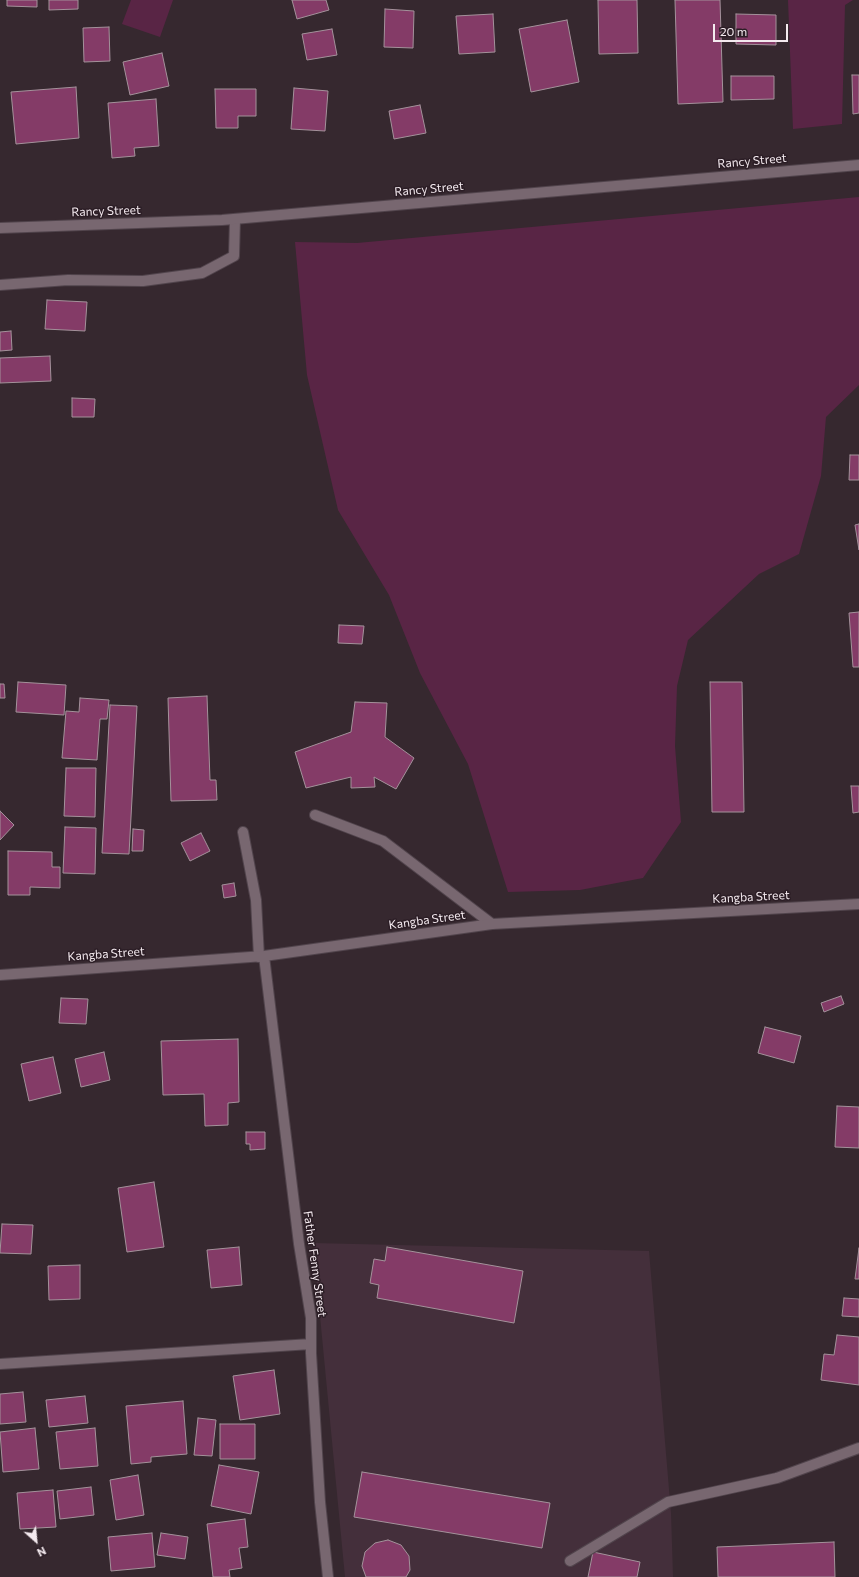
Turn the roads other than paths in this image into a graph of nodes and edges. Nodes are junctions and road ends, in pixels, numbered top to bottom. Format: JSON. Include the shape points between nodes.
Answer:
{"nodes":[{"id":1,"x":859,"y":165,"type":"edge"},
{"id":2,"x":235,"y":219,"type":"junction"},
{"id":3,"x":0,"y":228,"type":"edge"},
{"id":4,"x":0,"y":285,"type":"edge"},
{"id":5,"x":315,"y":814,"type":"dead end"},
{"id":6,"x":243,"y":832,"type":"dead end"},
{"id":7,"x":859,"y":904,"type":"edge"},
{"id":8,"x":492,"y":924,"type":"junction"},
{"id":9,"x":261,"y":956,"type":"junction"},
{"id":10,"x":0,"y":975,"type":"edge"},
{"id":11,"x":311,"y":1344,"type":"junction"},
{"id":12,"x":0,"y":1364,"type":"edge"},
{"id":13,"x":859,"y":1448,"type":"edge"},
{"id":14,"x":570,"y":1561,"type":"dead end"},
{"id":15,"x":328,"y":1577,"type":"edge"}],
"edges":[{"from":1,"to":2,"type":"street","name":"Rancy Street"},
{"from":2,"to":3,"type":"street","name":"Rancy Street"},
{"from":2,"to":4,"type":"street","via":[[234,256],[202,273],[143,281],[68,280]]},
{"from":5,"to":8,"type":"street","via":[[383,841]]},
{"from":6,"to":9,"type":"street","name":"Father Fenny Street","via":[[256,900]]},
{"from":7,"to":8,"type":"street","name":"Kangba Street"},
{"from":8,"to":9,"type":"street","name":"Kangba Street"},
{"from":9,"to":10,"type":"street","name":"Kangba Street"},
{"from":9,"to":11,"type":"street","name":"Father Fenny Street","via":[[310,1318]]},
{"from":11,"to":12,"type":"street"},
{"from":11,"to":15,"type":"street","name":"Father Fenny Street","via":[[320,1502]]},
{"from":13,"to":14,"type":"street","via":[[777,1478],[668,1502]]}]}
